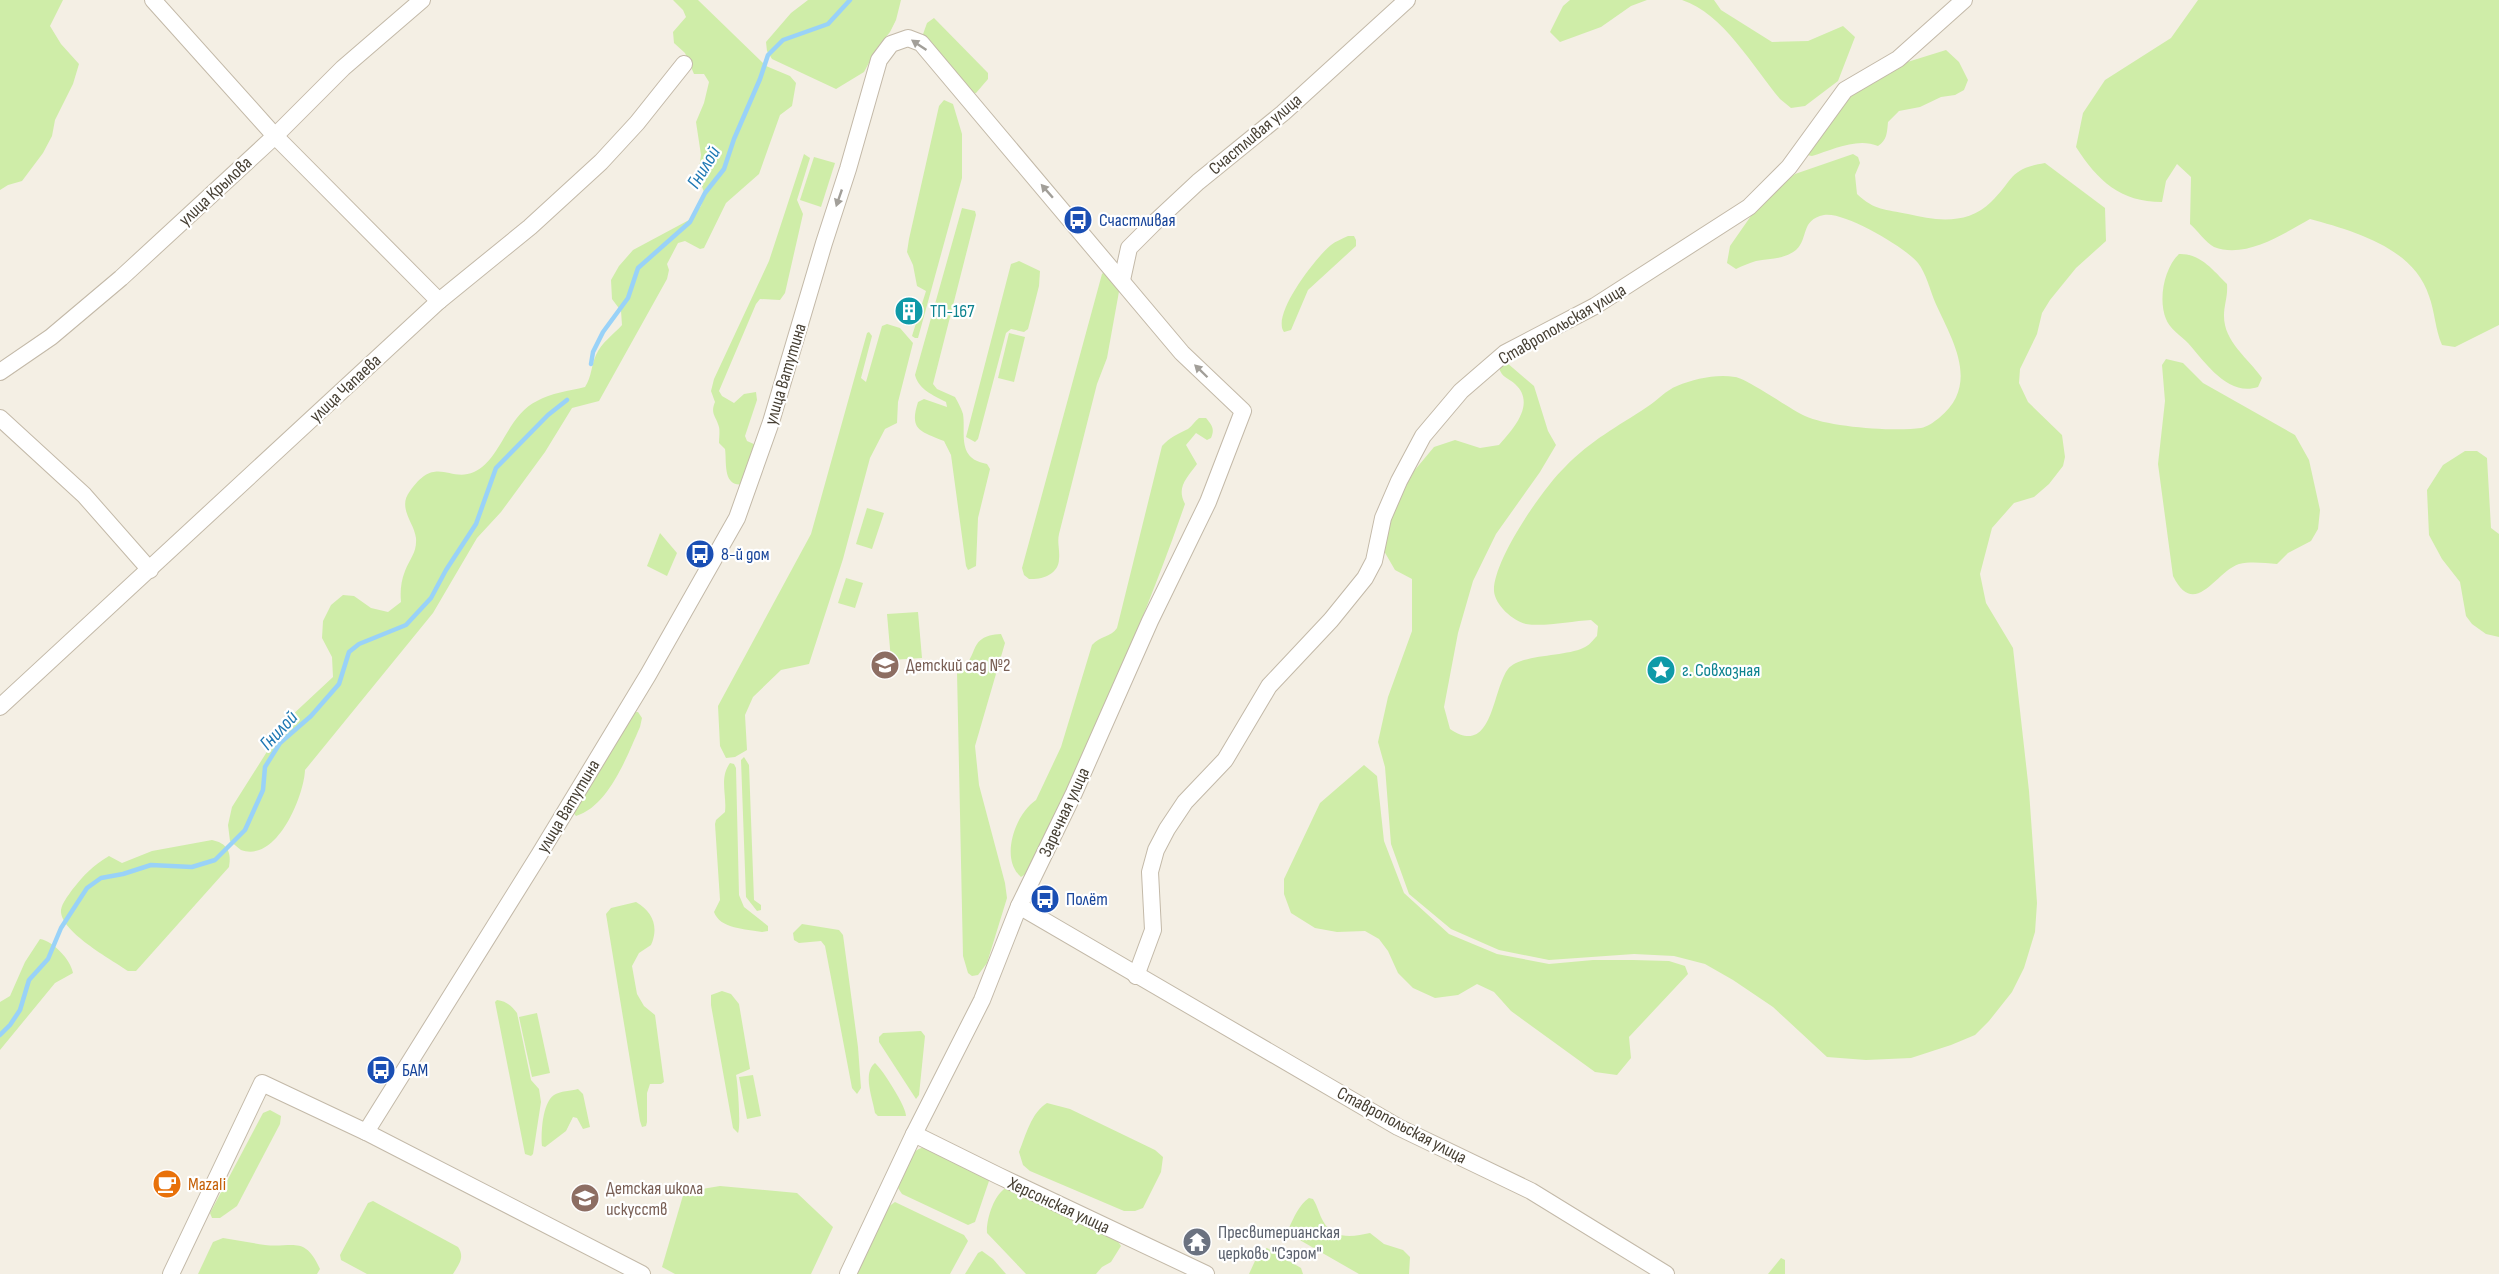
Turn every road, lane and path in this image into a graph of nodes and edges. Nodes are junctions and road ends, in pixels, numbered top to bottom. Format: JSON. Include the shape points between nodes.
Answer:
{"nodes":[{"id":1,"x":153,"y":0,"type":"edge"},
{"id":2,"x":422,"y":0,"type":"edge"},
{"id":3,"x":1407,"y":0,"type":"edge"},
{"id":4,"x":1964,"y":0,"type":"edge"},
{"id":5,"x":684,"y":64,"type":"dead end"},
{"id":6,"x":274,"y":136,"type":"junction"},
{"id":7,"x":1122,"y":280,"type":"junction"},
{"id":8,"x":439,"y":301,"type":"junction"},
{"id":9,"x":0,"y":372,"type":"edge"},
{"id":10,"x":1243,"y":411,"type":"joint"},
{"id":11,"x":0,"y":418,"type":"edge"},
{"id":12,"x":150,"y":570,"type":"junction"},
{"id":13,"x":0,"y":707,"type":"edge"},
{"id":14,"x":1018,"y":906,"type":"junction"},
{"id":15,"x":1136,"y":976,"type":"junction"},
{"id":16,"x":366,"y":1132,"type":"junction"},
{"id":17,"x":914,"y":1134,"type":"junction"},
{"id":18,"x":171,"y":1274,"type":"edge"},
{"id":19,"x":642,"y":1274,"type":"edge"},
{"id":20,"x":848,"y":1274,"type":"edge"},
{"id":21,"x":1206,"y":1274,"type":"edge"},
{"id":22,"x":1666,"y":1274,"type":"edge"}],
"edges":[{"from":1,"to":6,"type":"street"},
{"from":2,"to":6,"type":"street","name":"улица Крылова","via":[[343,68]]},
{"from":3,"to":7,"type":"street","name":"Счастливая улица","via":[[1153,224],[1129,248]]},
{"from":4,"to":15,"type":"street","name":"Ставропольская улица","via":[[1898,59],[1845,90],[1789,167],[1749,207],[1595,306],[1505,353],[1461,391],[1423,436],[1399,481],[1365,578],[1338,613],[1269,686],[1225,760],[1185,802],[1167,829],[1150,872],[1153,930]]},
{"from":5,"to":8,"type":"street","name":"улица Чапаева","via":[[601,162],[530,227]]},
{"from":6,"to":8,"type":"street"},
{"from":6,"to":9,"type":"street","name":"улица Крылова","via":[[112,285],[51,337]]},
{"from":10,"to":7,"type":"street","name":"улица Ватутина","one_way":true,"via":[[1182,352]]},
{"from":7,"to":16,"type":"street","name":"улица Ватутина","one_way":true,"via":[[921,43],[908,38],[884,51],[771,422],[737,518],[648,675]]},
{"from":8,"to":12,"type":"street","name":"улица Чапаева"},
{"from":10,"to":14,"type":"street","name":"Заречная улица","via":[[1208,502]]},
{"from":11,"to":12,"type":"street","via":[[84,495]]},
{"from":12,"to":13,"type":"street","name":"улица Чапаева"},
{"from":14,"to":15,"type":"street","name":"Ставропольская улица"},
{"from":14,"to":17,"type":"street","name":"Заречная улица","via":[[981,1000]]},
{"from":15,"to":22,"type":"street","name":"Ставропольская улица","via":[[1398,1127],[1532,1191]]},
{"from":16,"to":18,"type":"street","via":[[262,1083]]},
{"from":16,"to":19,"type":"street"},
{"from":17,"to":20,"type":"street","name":"Заречная улица"},
{"from":17,"to":21,"type":"street","name":"Херсонская улица"}]}
